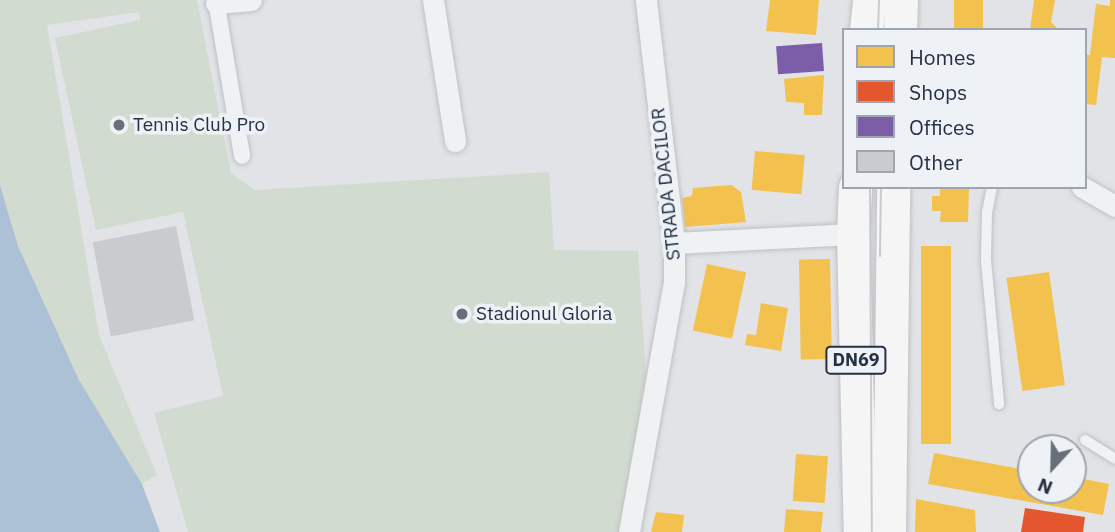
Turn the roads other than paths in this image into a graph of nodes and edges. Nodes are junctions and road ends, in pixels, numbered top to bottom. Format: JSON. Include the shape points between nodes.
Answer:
{"nodes":[{"id":1,"x":251,"y":0,"type":"edge"},
{"id":2,"x":433,"y":0,"type":"edge"},
{"id":3,"x":646,"y":0,"type":"edge"},
{"id":4,"x":869,"y":0,"type":"edge"},
{"id":5,"x":901,"y":0,"type":"edge"},
{"id":6,"x":216,"y":2,"type":"edge"},
{"id":7,"x":866,"y":28,"type":"edge"},
{"id":8,"x":900,"y":28,"type":"edge"},
{"id":9,"x":455,"y":141,"type":"dead end"},
{"id":10,"x":242,"y":156,"type":"dead end"},
{"id":11,"x":855,"y":189,"type":"edge"},
{"id":12,"x":893,"y":189,"type":"edge"},
{"id":13,"x":992,"y":189,"type":"edge"},
{"id":14,"x":1085,"y":189,"type":"edge"},
{"id":15,"x":1115,"y":206,"type":"edge"},
{"id":16,"x":853,"y":234,"type":"junction"},
{"id":17,"x":674,"y":243,"type":"junction"},
{"id":18,"x":999,"y":404,"type":"dead end"},
{"id":19,"x":1087,"y":441,"type":"edge"},
{"id":20,"x":1115,"y":459,"type":"edge"},
{"id":21,"x":629,"y":532,"type":"edge"},
{"id":22,"x":860,"y":532,"type":"edge"},
{"id":23,"x":889,"y":532,"type":"edge"}],
"edges":[{"from":1,"to":6,"type":"street"},
{"from":2,"to":9,"type":"street"},
{"from":3,"to":17,"type":"street","name":"STRADA DACILOR"},
{"from":4,"to":7,"type":"main road"},
{"from":5,"to":8,"type":"main road"},
{"from":6,"to":10,"type":"street"},
{"from":11,"to":16,"type":"main road","number":"DN69"},
{"from":12,"to":23,"type":"main road","number":"DN69"},
{"from":13,"to":18,"type":"lane","via":[[986,212],[986,260]]},
{"from":14,"to":15,"type":"street"},
{"from":16,"to":17,"type":"street"},
{"from":16,"to":22,"type":"main road","number":"DN69"},
{"from":17,"to":21,"type":"street","name":"STRADA DACILOR","via":[[668,328]]},
{"from":19,"to":20,"type":"lane"}]}
